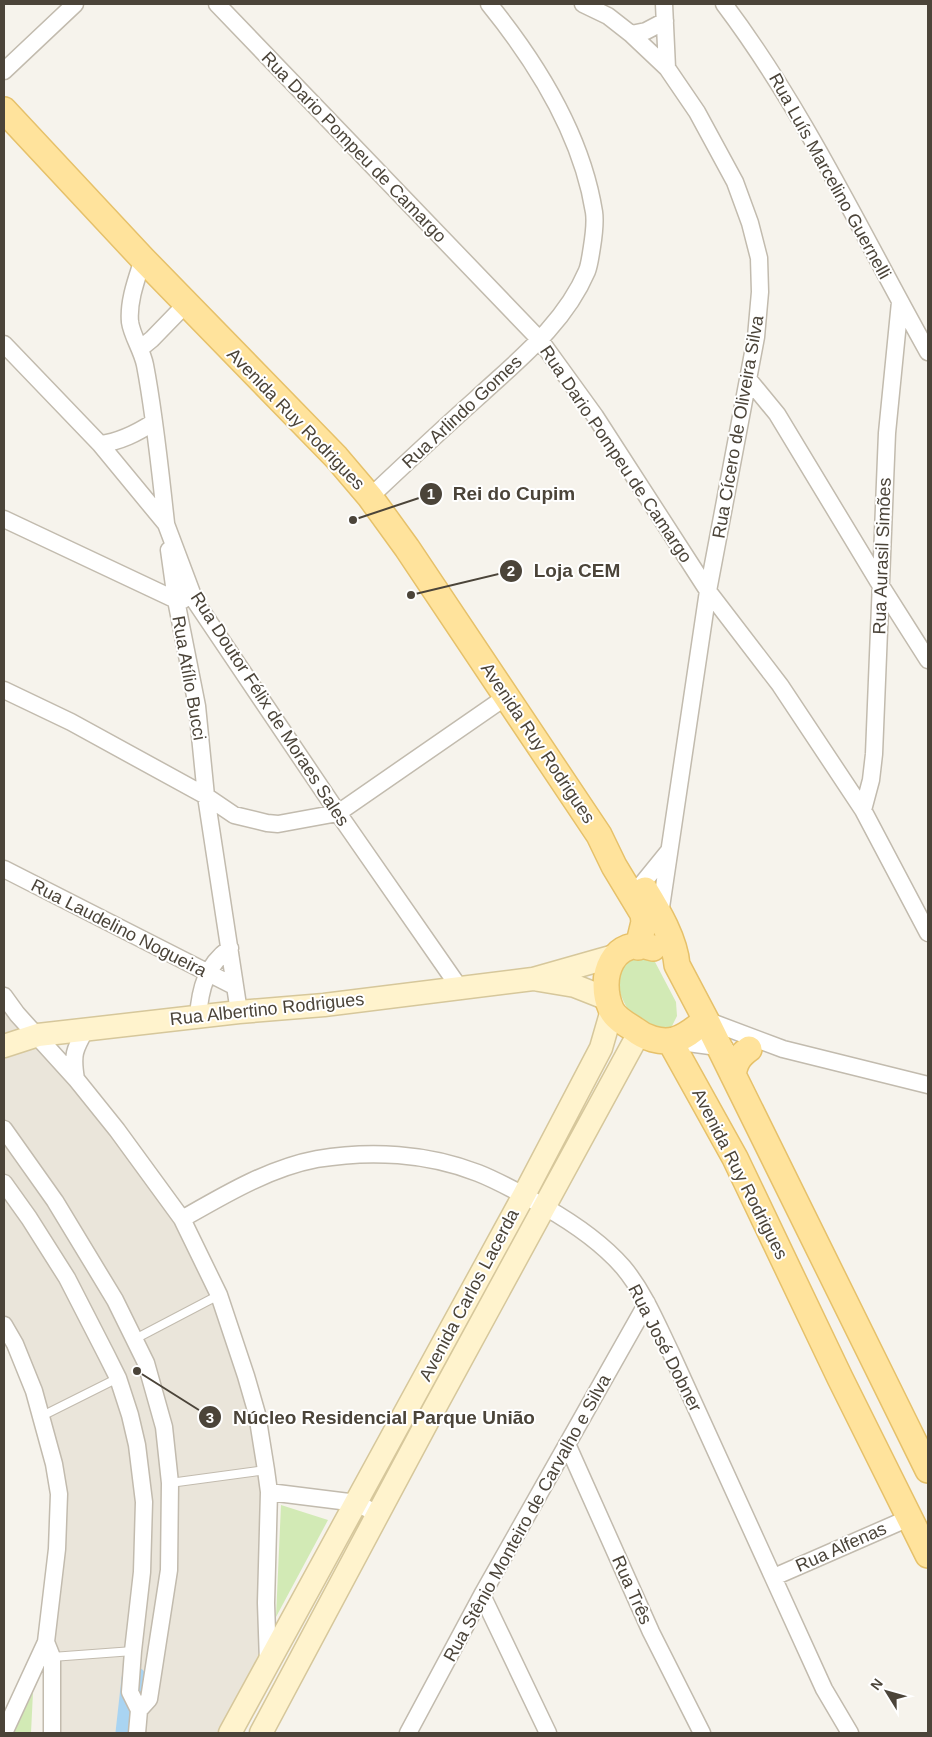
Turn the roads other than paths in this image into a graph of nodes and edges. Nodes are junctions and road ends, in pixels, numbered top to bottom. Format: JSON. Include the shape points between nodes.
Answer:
{"nodes":[{"id":1,"x":75,"y":4,"type":"edge"},
{"id":2,"x":217,"y":4,"type":"edge"},
{"id":3,"x":489,"y":4,"type":"edge"},
{"id":4,"x":583,"y":4,"type":"edge"},
{"id":5,"x":664,"y":4,"type":"edge"},
{"id":6,"x":724,"y":4,"type":"edge"},
{"id":7,"x":665,"y":21,"type":"junction"},
{"id":8,"x":631,"y":34,"type":"junction"},
{"id":9,"x":667,"y":68,"type":"junction"},
{"id":10,"x":4,"y":71,"type":"edge"},
{"id":11,"x":4,"y":110,"type":"edge"},
{"id":12,"x":143,"y":259,"type":"junction"},
{"id":13,"x":900,"y":302,"type":"junction"},
{"id":14,"x":186,"y":304,"type":"junction"},
{"id":15,"x":540,"y":340,"type":"junction"},
{"id":16,"x":4,"y":344,"type":"edge"},
{"id":17,"x":141,"y":348,"type":"junction"},
{"id":18,"x":928,"y":352,"type":"edge"},
{"id":19,"x":749,"y":380,"type":"junction"},
{"id":20,"x":154,"y":422,"type":"junction"},
{"id":21,"x":100,"y":444,"type":"junction"},
{"id":22,"x":370,"y":497,"type":"junction"},
{"id":23,"x":4,"y":519,"type":"edge"},
{"id":24,"x":166,"y":524,"type":"junction"},
{"id":25,"x":881,"y":586,"type":"junction"},
{"id":26,"x":708,"y":591,"type":"junction"},
{"id":27,"x":176,"y":600,"type":"junction"},
{"id":28,"x":195,"y":601,"type":"junction"},
{"id":29,"x":928,"y":660,"type":"edge"},
{"id":30,"x":4,"y":690,"type":"edge"},
{"id":31,"x":507,"y":696,"type":"junction"},
{"id":32,"x":206,"y":796,"type":"junction"},
{"id":33,"x":863,"y":810,"type":"junction"},
{"id":34,"x":338,"y":813,"type":"junction"},
{"id":35,"x":599,"y":835,"type":"junction"},
{"id":36,"x":668,"y":852,"type":"junction"},
{"id":37,"x":4,"y":869,"type":"edge"},
{"id":38,"x":642,"y":884,"type":"junction"},
{"id":39,"x":660,"y":914,"type":"junction"},
{"id":40,"x":928,"y":933,"type":"edge"},
{"id":41,"x":638,"y":946,"type":"junction"},
{"id":42,"x":230,"y":948,"type":"junction"},
{"id":43,"x":614,"y":956,"type":"junction"},
{"id":44,"x":677,"y":965,"type":"junction"},
{"id":45,"x":208,"y":973,"type":"junction"},
{"id":46,"x":533,"y":979,"type":"junction"},
{"id":47,"x":234,"y":986,"type":"junction"},
{"id":48,"x":459,"y":987,"type":"junction"},
{"id":49,"x":4,"y":996,"type":"edge"},
{"id":50,"x":610,"y":1005,"type":"junction"},
{"id":51,"x":239,"y":1012,"type":"junction"},
{"id":52,"x":198,"y":1016,"type":"junction"},
{"id":53,"x":706,"y":1020,"type":"junction"},
{"id":54,"x":86,"y":1029,"type":"junction"},
{"id":55,"x":639,"y":1033,"type":"junction"},
{"id":56,"x":38,"y":1035,"type":"junction"},
{"id":57,"x":670,"y":1041,"type":"junction"},
{"id":58,"x":4,"y":1046,"type":"edge"},
{"id":59,"x":719,"y":1047,"type":"junction"},
{"id":60,"x":749,"y":1049,"type":"junction"},
{"id":61,"x":782,"y":1049,"type":"junction"},
{"id":62,"x":733,"y":1075,"type":"junction"},
{"id":63,"x":76,"y":1079,"type":"junction"},
{"id":64,"x":928,"y":1085,"type":"edge"},
{"id":65,"x":4,"y":1129,"type":"edge"},
{"id":66,"x":4,"y":1184,"type":"edge"},
{"id":67,"x":524,"y":1195,"type":"junction"},
{"id":68,"x":545,"y":1207,"type":"junction"},
{"id":69,"x":182,"y":1219,"type":"junction"},
{"id":70,"x":219,"y":1295,"type":"junction"},
{"id":71,"x":647,"y":1303,"type":"junction"},
{"id":72,"x":4,"y":1324,"type":"edge"},
{"id":73,"x":135,"y":1339,"type":"junction"},
{"id":74,"x":118,"y":1378,"type":"junction"},
{"id":75,"x":42,"y":1416,"type":"junction"},
{"id":76,"x":568,"y":1444,"type":"junction"},
{"id":77,"x":266,"y":1470,"type":"junction"},
{"id":78,"x":928,"y":1470,"type":"edge"},
{"id":79,"x":170,"y":1483,"type":"junction"},
{"id":80,"x":269,"y":1492,"type":"junction"},
{"id":81,"x":356,"y":1503,"type":"junction"},
{"id":82,"x":918,"y":1513,"type":"edge"},
{"id":83,"x":379,"y":1515,"type":"junction"},
{"id":84,"x":928,"y":1555,"type":"edge"},
{"id":85,"x":774,"y":1577,"type":"junction"},
{"id":86,"x":482,"y":1595,"type":"junction"},
{"id":87,"x":49,"y":1649,"type":"junction"},
{"id":88,"x":133,"y":1650,"type":"junction"},
{"id":89,"x":268,"y":1662,"type":"junction"},
{"id":90,"x":139,"y":1710,"type":"junction"},
{"id":91,"x":4,"y":1733,"type":"edge"},
{"id":92,"x":52,"y":1733,"type":"edge"},
{"id":93,"x":137,"y":1733,"type":"edge"},
{"id":94,"x":230,"y":1733,"type":"edge"},
{"id":95,"x":261,"y":1733,"type":"edge"},
{"id":96,"x":408,"y":1733,"type":"edge"},
{"id":97,"x":548,"y":1733,"type":"edge"},
{"id":98,"x":702,"y":1733,"type":"edge"},
{"id":99,"x":850,"y":1733,"type":"edge"}],
"edges":[{"from":1,"to":10,"type":"street"},
{"from":2,"to":15,"type":"street","name":"Rua Dario Pompeu de Camargo"},
{"from":3,"to":15,"type":"street","name":"Rua Arlindo Gomes","via":[[528,56],[551,96],[573,141],[594,213],[588,270],[568,307]]},
{"from":4,"to":8,"type":"street","name":"Rua Cícero de Oliveira Silva","via":[[608,16]]},
{"from":5,"to":7,"type":"street"},
{"from":6,"to":13,"type":"street","name":"Rua Luís Marcelino Guernelli","via":[[772,72]]},
{"from":7,"to":8,"type":"street","via":[[646,31]]},
{"from":7,"to":9,"type":"street"},
{"from":8,"to":9,"type":"street","name":"Rua Cícero de Oliveira Silva"},
{"from":9,"to":19,"type":"street","name":"Rua Cícero de Oliveira Silva","via":[[697,112],[735,182],[750,223],[759,258],[759,301]]},
{"from":11,"to":12,"type":"main road","name":"Avenida Ruy Rodrigues"},
{"from":12,"to":14,"type":"main road","name":"Avenida Ruy Rodrigues"},
{"from":12,"to":17,"type":"street","name":"Rua Atílio Bucci","via":[[134,285],[130,314]]},
{"from":13,"to":18,"type":"street","name":"Rua Luís Marcelino Guernelli"},
{"from":13,"to":25,"type":"street","name":"Rua Aurasil Simões","via":[[887,433]]},
{"from":14,"to":17,"type":"street"},
{"from":14,"to":22,"type":"main road","name":"Avenida Ruy Rodrigues","via":[[336,457]]},
{"from":15,"to":22,"type":"street","name":"Rua Arlindo Gomes"},
{"from":15,"to":26,"type":"street","name":"Rua Dario Pompeu de Camargo","via":[[595,416]]},
{"from":16,"to":21,"type":"street","name":"Rua Doutor Félix de Moraes Sales"},
{"from":17,"to":20,"type":"street","name":"Rua Atílio Bucci"},
{"from":19,"to":25,"type":"street","via":[[777,414]]},
{"from":19,"to":26,"type":"street","name":"Rua Cícero de Oliveira Silva"},
{"from":20,"to":21,"type":"street","via":[[122,439]]},
{"from":20,"to":24,"type":"street","name":"Rua Atílio Bucci"},
{"from":21,"to":24,"type":"street","name":"Rua Doutor Félix de Moraes Sales"},
{"from":22,"to":31,"type":"main road","name":"Avenida Ruy Rodrigues"},
{"from":23,"to":27,"type":"street"},
{"from":24,"to":27,"type":"street","name":"Rua Atílio Bucci"},
{"from":24,"to":28,"type":"street","name":"Rua Doutor Félix de Moraes Sales"},
{"from":25,"to":29,"type":"street"},
{"from":25,"to":33,"type":"street","name":"Rua Aurasil Simões","via":[[874,754]]},
{"from":26,"to":33,"type":"street","name":"Rua Dario Pompeu de Camargo","via":[[780,685]]},
{"from":26,"to":36,"type":"street","name":"Rua Cícero de Oliveira Silva"},
{"from":27,"to":28,"type":"street"},
{"from":27,"to":32,"type":"street","name":"Rua Atílio Bucci","via":[[196,706]]},
{"from":28,"to":34,"type":"street","name":"Rua Doutor Félix de Moraes Sales"},
{"from":30,"to":32,"type":"street","via":[[71,722]]},
{"from":31,"to":34,"type":"street"},
{"from":31,"to":35,"type":"main road","name":"Avenida Ruy Rodrigues"},
{"from":32,"to":34,"type":"street","via":[[234,815],[267,823],[288,824]]},
{"from":32,"to":42,"type":"street","name":"Rua Atílio Bucci"},
{"from":33,"to":40,"type":"street","name":"Rua Dario Pompeu de Camargo"},
{"from":34,"to":48,"type":"street","name":"Rua Doutor Félix de Moraes Sales"},
{"from":35,"to":38,"type":"main road","name":"Avenida Ruy Rodrigues","via":[[623,858]]},
{"from":35,"to":41,"type":"main road","name":"Avenida Ruy Rodrigues","via":[[643,914]]},
{"from":36,"to":38,"type":"street"},
{"from":36,"to":39,"type":"street","name":"Rua Cícero de Oliveira Silva"},
{"from":37,"to":45,"type":"street","name":"Rua Laudelino Nogueira"},
{"from":38,"to":39,"type":"main road","name":"Avenida Ruy Rodrigues"},
{"from":39,"to":44,"type":"main road","name":"Avenida Ruy Rodrigues"},
{"from":41,"to":43,"type":"main road"},
{"from":41,"to":44,"type":"main road","via":[[659,950]]},
{"from":42,"to":45,"type":"street","via":[[219,956]]},
{"from":42,"to":47,"type":"street","name":"Rua Atílio Bucci"},
{"from":43,"to":46,"type":"main road","name":"Rua Albertino Rodrigues"},
{"from":43,"to":50,"type":"main road","via":[[607,971]]},
{"from":44,"to":53,"type":"main road","name":"Avenida Ruy Rodrigues"},
{"from":45,"to":47,"type":"street","name":"Rua Laudelino Nogueira"},
{"from":45,"to":52,"type":"street","via":[[200,994]]},
{"from":46,"to":48,"type":"main road","name":"Rua Albertino Rodrigues"},
{"from":46,"to":50,"type":"main road","name":"Rua Albertino Rodrigues","via":[[575,986]]},
{"from":47,"to":51,"type":"street","name":"Rua Atílio Bucci"},
{"from":48,"to":51,"type":"main road","name":"Rua Albertino Rodrigues","via":[[324,1005]]},
{"from":49,"to":56,"type":"street","via":[[16,1014]]},
{"from":50,"to":55,"type":"main road","via":[[618,1018]]},
{"from":50,"to":67,"type":"main road","name":"Avenida Carlos Lacerda","via":[[601,1048]]},
{"from":51,"to":52,"type":"main road","name":"Rua Albertino Rodrigues"},
{"from":52,"to":54,"type":"main road","name":"Rua Albertino Rodrigues"},
{"from":53,"to":57,"type":"main road","via":[[684,1036]]},
{"from":53,"to":59,"type":"main road","name":"Avenida Ruy Rodrigues"},
{"from":53,"to":61,"type":"street"},
{"from":54,"to":56,"type":"main road","name":"Rua Albertino Rodrigues"},
{"from":54,"to":63,"type":"street","via":[[73,1060]]},
{"from":55,"to":57,"type":"main road","via":[[651,1039]]},
{"from":55,"to":68,"type":"main road","name":"Avenida Carlos Lacerda"},
{"from":56,"to":58,"type":"main road","name":"Rua Albertino Rodrigues"},
{"from":56,"to":63,"type":"street"},
{"from":57,"to":59,"type":"street"},
{"from":57,"to":82,"type":"main road","name":"Avenida Ruy Rodrigues","via":[[734,1158],[840,1378]]},
{"from":59,"to":60,"type":"street"},
{"from":59,"to":62,"type":"main road","name":"Avenida Ruy Rodrigues"},
{"from":60,"to":61,"type":"street"},
{"from":60,"to":62,"type":"main road","via":[[738,1058]]},
{"from":61,"to":64,"type":"street"},
{"from":62,"to":78,"type":"main road","name":"Avenida Ruy Rodrigues"},
{"from":63,"to":69,"type":"street"},
{"from":65,"to":73,"type":"street","via":[[91,1257]]},
{"from":66,"to":74,"type":"street","via":[[67,1278]]},
{"from":67,"to":68,"type":"street","name":"Rua José Dobner"},
{"from":67,"to":69,"type":"street","name":"Rua José Dobner","via":[[478,1173],[437,1160],[356,1154],[316,1160],[278,1171],[231,1191]]},
{"from":67,"to":81,"type":"main road","name":"Avenida Carlos Lacerda"},
{"from":68,"to":71,"type":"street","name":"Rua José Dobner","via":[[584,1231],[623,1267]]},
{"from":68,"to":83,"type":"main road","name":"Avenida Carlos Lacerda"},
{"from":69,"to":70,"type":"street"},
{"from":70,"to":73,"type":"lane"},
{"from":70,"to":77,"type":"street","via":[[257,1414]]},
{"from":71,"to":76,"type":"street","name":"Rua Stênio Monteiro de Carvalho e Silva"},
{"from":71,"to":85,"type":"street","name":"Rua José Dobner"},
{"from":72,"to":75,"type":"street","via":[[15,1344]]},
{"from":73,"to":79,"type":"street","via":[[146,1363],[164,1427]]},
{"from":74,"to":75,"type":"lane"},
{"from":74,"to":88,"type":"street","via":[[137,1445],[144,1502],[142,1572]]},
{"from":75,"to":87,"type":"street","via":[[59,1494]]},
{"from":76,"to":86,"type":"street","name":"Rua Stênio Monteiro de Carvalho e Silva"},
{"from":76,"to":98,"type":"street","name":"Rua Três","via":[[651,1632]]},
{"from":77,"to":79,"type":"lane"},
{"from":77,"to":80,"type":"street"},
{"from":79,"to":90,"type":"street","via":[[170,1570],[148,1699]]},
{"from":80,"to":81,"type":"street"},
{"from":80,"to":89,"type":"street"},
{"from":81,"to":83,"type":"street"},
{"from":81,"to":89,"type":"main road","name":"Avenida Carlos Lacerda"},
{"from":82,"to":84,"type":"main road","name":"Avenida Ruy Rodrigues"},
{"from":82,"to":85,"type":"street","name":"Rua Alfenas"},
{"from":83,"to":95,"type":"main road","name":"Avenida Carlos Lacerda"},
{"from":85,"to":99,"type":"street","name":"Rua José Dobner","via":[[824,1689]]},
{"from":86,"to":96,"type":"street","name":"Rua Stênio Monteiro de Carvalho e Silva"},
{"from":86,"to":97,"type":"street"},
{"from":87,"to":88,"type":"lane"},
{"from":87,"to":91,"type":"street"},
{"from":87,"to":92,"type":"street"},
{"from":88,"to":90,"type":"street","via":[[130,1692]]},
{"from":89,"to":94,"type":"main road","name":"Avenida Carlos Lacerda"},
{"from":90,"to":93,"type":"street"}]}
